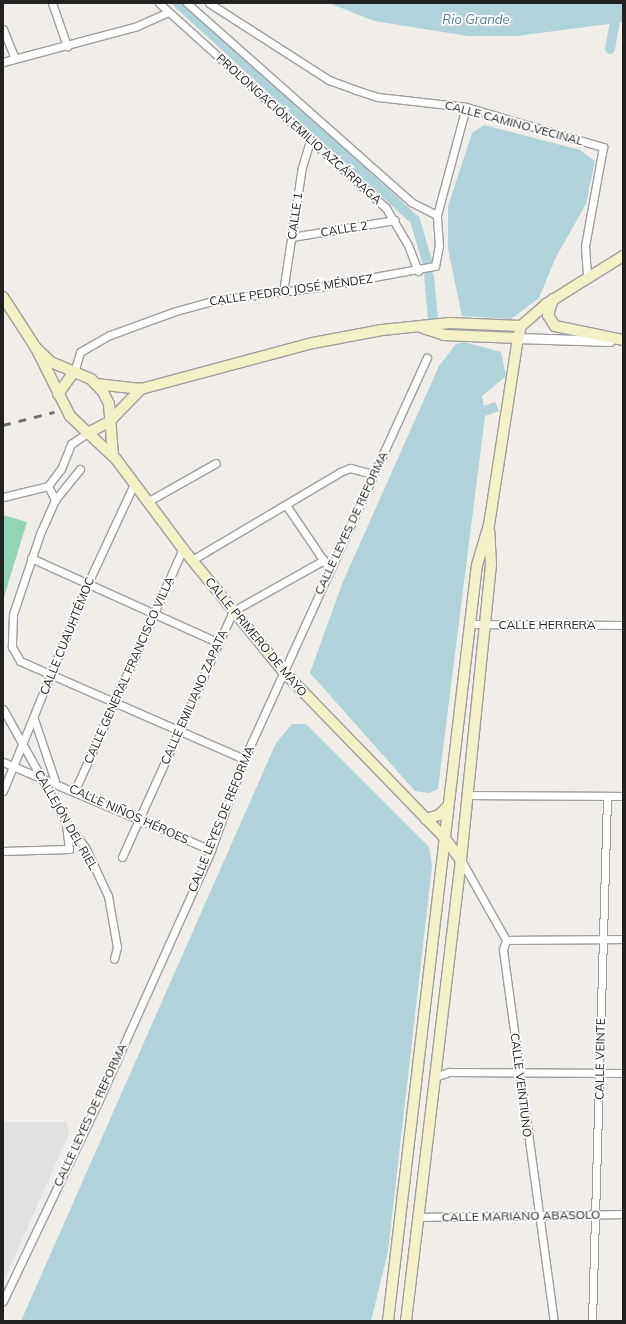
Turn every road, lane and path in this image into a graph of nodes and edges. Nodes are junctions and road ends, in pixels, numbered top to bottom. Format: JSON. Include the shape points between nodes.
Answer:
{"nodes":[{"id":1,"x":52,"y":3,"type":"edge"},
{"id":2,"x":159,"y":3,"type":"edge"},
{"id":3,"x":187,"y":3,"type":"edge"},
{"id":4,"x":209,"y":3,"type":"edge"},
{"id":5,"x":168,"y":12,"type":"junction"},
{"id":6,"x":3,"y":29,"type":"edge"},
{"id":7,"x":67,"y":46,"type":"junction"},
{"id":8,"x":15,"y":58,"type":"junction"},
{"id":9,"x":3,"y":62,"type":"edge"},
{"id":10,"x":466,"y":107,"type":"junction"},
{"id":11,"x":310,"y":141,"type":"junction"},
{"id":12,"x":437,"y":215,"type":"junction"},
{"id":13,"x":395,"y":220,"type":"junction"},
{"id":14,"x":292,"y":237,"type":"junction"},
{"id":15,"x":623,"y":256,"type":"edge"},
{"id":16,"x":418,"y":271,"type":"junction"},
{"id":17,"x":587,"y":276,"type":"junction"},
{"id":18,"x":283,"y":292,"type":"junction"},
{"id":19,"x":3,"y":297,"type":"edge"},
{"id":20,"x":553,"y":299,"type":"junction"},
{"id":21,"x":521,"y":326,"type":"junction"},
{"id":22,"x":421,"y":328,"type":"junction"},
{"id":23,"x":518,"y":338,"type":"junction"},
{"id":24,"x":623,"y":341,"type":"edge"},
{"id":25,"x":36,"y":348,"type":"junction"},
{"id":26,"x":427,"y":358,"type":"dead end"},
{"id":27,"x":74,"y":372,"type":"junction"},
{"id":28,"x":96,"y":384,"type":"junction"},
{"id":29,"x":142,"y":389,"type":"junction"},
{"id":30,"x":58,"y":394,"type":"junction"},
{"id":31,"x":110,"y":421,"type":"junction"},
{"id":32,"x":86,"y":434,"type":"junction"},
{"id":33,"x":113,"y":455,"type":"junction"},
{"id":34,"x":216,"y":463,"type":"dead end"},
{"id":35,"x":80,"y":469,"type":"dead end"},
{"id":36,"x":372,"y":474,"type":"junction"},
{"id":37,"x":134,"y":484,"type":"junction"},
{"id":38,"x":48,"y":486,"type":"junction"},
{"id":39,"x":3,"y":497,"type":"edge"},
{"id":40,"x":56,"y":500,"type":"junction"},
{"id":41,"x":147,"y":502,"type":"junction"},
{"id":42,"x":286,"y":505,"type":"junction"},
{"id":43,"x":489,"y":525,"type":"junction"},
{"id":44,"x":182,"y":549,"type":"junction"},
{"id":45,"x":34,"y":559,"type":"junction"},
{"id":46,"x":192,"y":560,"type":"junction"},
{"id":47,"x":324,"y":560,"type":"junction"},
{"id":48,"x":330,"y":570,"type":"junction"},
{"id":49,"x":88,"y":583,"type":"junction"},
{"id":50,"x":233,"y":611,"type":"junction"},
{"id":51,"x":154,"y":612,"type":"junction"},
{"id":52,"x":471,"y":624,"type":"junction"},
{"id":53,"x":486,"y":624,"type":"junction"},
{"id":54,"x":623,"y":625,"type":"edge"},
{"id":55,"x":217,"y":642,"type":"junction"},
{"id":56,"x":282,"y":671,"type":"junction"},
{"id":57,"x":51,"y":674,"type":"junction"},
{"id":58,"x":115,"y":703,"type":"junction"},
{"id":59,"x":3,"y":709,"type":"edge"},
{"id":60,"x":34,"y":719,"type":"junction"},
{"id":61,"x":179,"y":730,"type":"junction"},
{"id":62,"x":24,"y":742,"type":"junction"},
{"id":63,"x":244,"y":759,"type":"junction"},
{"id":64,"x":3,"y":762,"type":"edge"},
{"id":65,"x":14,"y":767,"type":"junction"},
{"id":66,"x":40,"y":776,"type":"junction"},
{"id":67,"x":55,"y":781,"type":"junction"},
{"id":68,"x":76,"y":790,"type":"junction"},
{"id":69,"x":3,"y":791,"type":"edge"},
{"id":70,"x":468,"y":795,"type":"junction"},
{"id":71,"x":607,"y":796,"type":"junction"},
{"id":72,"x":623,"y":796,"type":"edge"},
{"id":73,"x":447,"y":807,"type":"junction"},
{"id":74,"x":140,"y":818,"type":"junction"},
{"id":75,"x":426,"y":818,"type":"junction"},
{"id":76,"x":66,"y":821,"type":"junction"},
{"id":77,"x":444,"y":837,"type":"junction"},
{"id":78,"x":211,"y":850,"type":"junction"},
{"id":79,"x":3,"y":851,"type":"edge"},
{"id":80,"x":122,"y":857,"type":"dead end"},
{"id":81,"x":461,"y":860,"type":"junction"},
{"id":82,"x":602,"y":939,"type":"junction"},
{"id":83,"x":623,"y":939,"type":"edge"},
{"id":84,"x":506,"y":940,"type":"junction"},
{"id":85,"x":114,"y":959,"type":"dead end"},
{"id":86,"x":520,"y":1073,"type":"junction"},
{"id":87,"x":601,"y":1073,"type":"junction"},
{"id":88,"x":623,"y":1073,"type":"edge"},
{"id":89,"x":435,"y":1077,"type":"junction"},
{"id":90,"x":623,"y":1214,"type":"edge"},
{"id":91,"x":594,"y":1215,"type":"junction"},
{"id":92,"x":537,"y":1216,"type":"junction"},
{"id":93,"x":418,"y":1217,"type":"junction"},
{"id":94,"x":3,"y":1301,"type":"edge"},
{"id":95,"x":388,"y":1321,"type":"edge"},
{"id":96,"x":406,"y":1321,"type":"edge"},
{"id":97,"x":554,"y":1321,"type":"edge"},
{"id":98,"x":592,"y":1321,"type":"edge"}],
"edges":[{"from":1,"to":7,"type":"street"},
{"from":2,"to":5,"type":"street","name":"PROLONGACIÓN EMILIO AZCÁRRAGA"},
{"from":3,"to":12,"type":"street","via":[[411,202]]},
{"from":4,"to":10,"type":"street","name":"CALLE CAMINO VECINAL","via":[[329,80],[378,97]]},
{"from":5,"to":7,"type":"street","via":[[137,26]]},
{"from":5,"to":11,"type":"street","name":"PROLONGACIÓN EMILIO AZCÁRRAGA"},
{"from":6,"to":8,"type":"street"},
{"from":7,"to":8,"type":"street"},
{"from":8,"to":9,"type":"street"},
{"from":10,"to":12,"type":"street"},
{"from":10,"to":17,"type":"street","name":"CALLE CAMINO VECINAL","via":[[603,147],[585,246]]},
{"from":11,"to":13,"type":"street","name":"PROLONGACIÓN EMILIO AZCÁRRAGA","via":[[386,208]]},
{"from":11,"to":14,"type":"street","name":"CALLE 1","via":[[302,167]]},
{"from":12,"to":16,"type":"street","name":"CALLE PEDRO JOSÉ MÉNDEZ","via":[[439,246],[435,266]]},
{"from":13,"to":14,"type":"street","name":"CALLE 2"},
{"from":13,"to":16,"type":"street","name":"PROLONGACIÓN EMILIO AZCÁRRAGA"},
{"from":14,"to":18,"type":"street","name":"CALLE 1"},
{"from":15,"to":17,"type":"main road"},
{"from":16,"to":18,"type":"street","name":"CALLE PEDRO JOSÉ MÉNDEZ"},
{"from":17,"to":20,"type":"main road"},
{"from":18,"to":27,"type":"street","name":"CALLE PEDRO JOSÉ MÉNDEZ","via":[[216,300],[110,335],[80,352]]},
{"from":19,"to":25,"type":"main road","name":"CALLE PRIMERO DE MAYO"},
{"from":20,"to":21,"type":"main road"},
{"from":20,"to":24,"type":"main road","via":[[548,315],[555,326]]},
{"from":21,"to":22,"type":"main road","via":[[450,323]]},
{"from":21,"to":23,"type":"main road"},
{"from":22,"to":23,"type":"main road","via":[[444,335]]},
{"from":22,"to":29,"type":"main road","via":[[382,330],[320,341]]},
{"from":23,"to":24,"type":"street"},
{"from":23,"to":43,"type":"main road"},
{"from":25,"to":27,"type":"main road","name":"CALLE PRIMERO DE MAYO","via":[[51,362]]},
{"from":25,"to":30,"type":"main road","name":"CALLE PRIMERO DE MAYO"},
{"from":26,"to":36,"type":"street","name":"CALLE LEYES DE REFORMA"},
{"from":27,"to":28,"type":"main road","name":"CALLE PRIMERO DE MAYO"},
{"from":27,"to":30,"type":"main road"},
{"from":28,"to":29,"type":"main road"},
{"from":28,"to":31,"type":"main road","name":"CALLE PRIMERO DE MAYO","via":[[109,404]]},
{"from":29,"to":31,"type":"main road"},
{"from":30,"to":32,"type":"main road","name":"CALLE PRIMERO DE MAYO","via":[[70,416]]},
{"from":31,"to":32,"type":"main road"},
{"from":31,"to":33,"type":"main road","name":"CALLE PRIMERO DE MAYO"},
{"from":32,"to":33,"type":"main road","name":"CALLE PRIMERO DE MAYO"},
{"from":32,"to":38,"type":"street","via":[[71,444],[61,468]]},
{"from":33,"to":37,"type":"main road","name":"CALLE PRIMERO DE MAYO"},
{"from":34,"to":41,"type":"street"},
{"from":35,"to":40,"type":"street"},
{"from":36,"to":42,"type":"street","via":[[350,468]]},
{"from":36,"to":48,"type":"street","name":"CALLE LEYES DE REFORMA"},
{"from":37,"to":41,"type":"main road","name":"CALLE PRIMERO DE MAYO"},
{"from":37,"to":49,"type":"street","name":"CALLE CUAUHTÉMOC"},
{"from":38,"to":39,"type":"street"},
{"from":38,"to":40,"type":"street"},
{"from":40,"to":45,"type":"street"},
{"from":41,"to":44,"type":"main road","name":"CALLE PRIMERO DE MAYO"},
{"from":42,"to":46,"type":"street"},
{"from":42,"to":47,"type":"street"},
{"from":43,"to":52,"type":"main road","via":[[477,564]]},
{"from":43,"to":53,"type":"main road","via":[[491,565]]},
{"from":44,"to":46,"type":"main road","name":"CALLE PRIMERO DE MAYO"},
{"from":44,"to":51,"type":"street","name":"CALLE GENERAL FRANCISCO VILLA"},
{"from":45,"to":49,"type":"street"},
{"from":45,"to":57,"type":"street","via":[[13,614],[12,647],[20,661]]},
{"from":46,"to":50,"type":"main road","name":"CALLE PRIMERO DE MAYO"},
{"from":47,"to":48,"type":"street"},
{"from":47,"to":50,"type":"street"},
{"from":48,"to":56,"type":"street","name":"CALLE LEYES DE REFORMA"},
{"from":49,"to":51,"type":"street"},
{"from":49,"to":57,"type":"street","name":"CALLE CUAUHTÉMOC"},
{"from":50,"to":55,"type":"street","name":"CALLE EMILIANO ZAPATA"},
{"from":50,"to":56,"type":"main road","name":"CALLE PRIMERO DE MAYO"},
{"from":51,"to":55,"type":"street"},
{"from":51,"to":58,"type":"street","name":"CALLE GENERAL FRANCISCO VILLA"},
{"from":52,"to":53,"type":"street","name":"CALLE HERRERA"},
{"from":52,"to":73,"type":"main road"},
{"from":53,"to":54,"type":"street","name":"CALLE HERRERA"},
{"from":53,"to":70,"type":"main road"},
{"from":55,"to":61,"type":"street","name":"CALLE EMILIANO ZAPATA"},
{"from":56,"to":63,"type":"street","name":"CALLE LEYES DE REFORMA"},
{"from":56,"to":75,"type":"main road","name":"CALLE PRIMERO DE MAYO"},
{"from":57,"to":58,"type":"street"},
{"from":57,"to":60,"type":"street","name":"CALLE CUAUHTÉMOC"},
{"from":58,"to":61,"type":"street"},
{"from":58,"to":68,"type":"street","name":"CALLE GENERAL FRANCISCO VILLA"},
{"from":59,"to":62,"type":"street","name":"CALLEJÓN DEL RIEL"},
{"from":60,"to":62,"type":"street","name":"CALLE CUAUHTÉMOC"},
{"from":60,"to":67,"type":"street"},
{"from":61,"to":63,"type":"street"},
{"from":61,"to":74,"type":"street","name":"CALLE EMILIANO ZAPATA"},
{"from":62,"to":65,"type":"street","name":"CALLE CUAUHTÉMOC"},
{"from":62,"to":66,"type":"street","name":"CALLEJÓN DEL RIEL"},
{"from":63,"to":78,"type":"street","name":"CALLE LEYES DE REFORMA"},
{"from":64,"to":65,"type":"street","name":"CALLE NIÑOS HÉROES"},
{"from":65,"to":66,"type":"street","name":"CALLE NIÑOS HÉROES"},
{"from":65,"to":69,"type":"street","name":"CALLE CUAUHTÉMOC"},
{"from":66,"to":67,"type":"street","name":"CALLE NIÑOS HÉROES"},
{"from":66,"to":76,"type":"street","name":"CALLEJÓN DEL RIEL"},
{"from":67,"to":68,"type":"street","name":"CALLE NIÑOS HÉROES"},
{"from":68,"to":74,"type":"street","name":"CALLE NIÑOS HÉROES"},
{"from":70,"to":71,"type":"street"},
{"from":70,"to":81,"type":"main road"},
{"from":71,"to":72,"type":"street"},
{"from":71,"to":82,"type":"street","name":"CALLE VEINTE"},
{"from":73,"to":75,"type":"main road","via":[[439,815]]},
{"from":73,"to":77,"type":"main road"},
{"from":74,"to":78,"type":"street","name":"CALLE NIÑOS HÉROES"},
{"from":74,"to":80,"type":"street","name":"CALLE EMILIANO ZAPATA"},
{"from":75,"to":77,"type":"main road","name":"CALLE PRIMERO DE MAYO"},
{"from":76,"to":79,"type":"street","via":[[69,849]]},
{"from":76,"to":85,"type":"street","name":"CALLEJÓN DEL RIEL","via":[[86,849],[108,896],[118,947]]},
{"from":77,"to":81,"type":"main road","name":"CALLE PRIMERO DE MAYO"},
{"from":77,"to":95,"type":"main road"},
{"from":78,"to":94,"type":"street","name":"CALLE LEYES DE REFORMA"},
{"from":81,"to":84,"type":"street"},
{"from":81,"to":89,"type":"main road"},
{"from":82,"to":83,"type":"street"},
{"from":82,"to":84,"type":"street"},
{"from":82,"to":87,"type":"street","name":"CALLE VEINTE"},
{"from":84,"to":86,"type":"street","name":"CALLE VEINTIUNO","via":[[503,950]]},
{"from":86,"to":87,"type":"street"},
{"from":86,"to":89,"type":"street","via":[[449,1072]]},
{"from":86,"to":92,"type":"street","name":"CALLE VEINTIUNO"},
{"from":87,"to":88,"type":"street"},
{"from":87,"to":91,"type":"street","name":"CALLE VEINTE"},
{"from":89,"to":93,"type":"main road"},
{"from":90,"to":91,"type":"street","name":"CALLE MARIANO ABASOLO"},
{"from":91,"to":92,"type":"street","name":"CALLE MARIANO ABASOLO"},
{"from":91,"to":98,"type":"street","name":"CALLE VEINTE"},
{"from":92,"to":93,"type":"street","name":"CALLE MARIANO ABASOLO"},
{"from":92,"to":97,"type":"street","name":"CALLE VEINTIUNO"},
{"from":93,"to":96,"type":"main road"}]}
